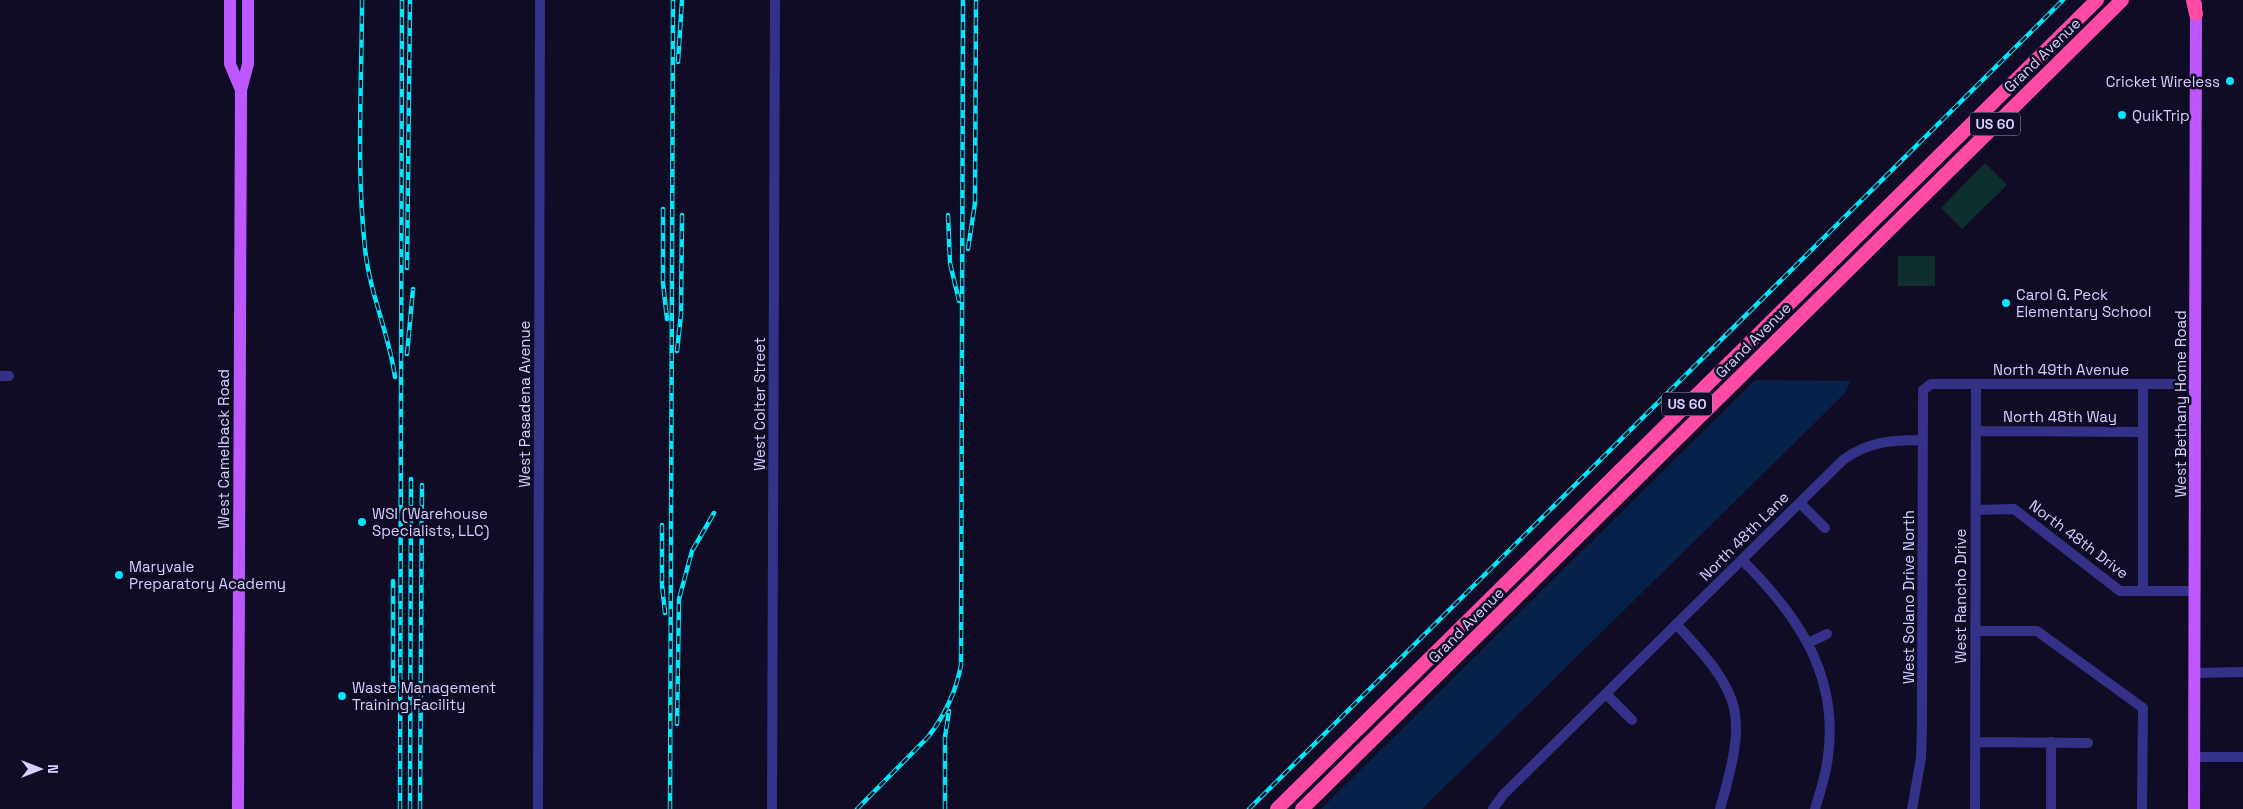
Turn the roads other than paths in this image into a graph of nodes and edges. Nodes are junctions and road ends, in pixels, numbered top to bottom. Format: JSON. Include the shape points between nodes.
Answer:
{"nodes":[{"id":1,"x":230,"y":0,"type":"edge"},
{"id":2,"x":248,"y":0,"type":"edge"},
{"id":3,"x":540,"y":0,"type":"edge"},
{"id":4,"x":775,"y":0,"type":"edge"},
{"id":5,"x":2097,"y":0,"type":"edge"},
{"id":6,"x":2122,"y":0,"type":"edge"},
{"id":7,"x":2195,"y":0,"type":"edge"},
{"id":8,"x":2196,"y":14,"type":"joint"},
{"id":9,"x":241,"y":90,"type":"junction"},
{"id":10,"x":1976,"y":384,"type":"junction"},
{"id":11,"x":2144,"y":384,"type":"junction"},
{"id":12,"x":2196,"y":384,"type":"junction"},
{"id":13,"x":1926,"y":386,"type":"joint"},
{"id":14,"x":1976,"y":431,"type":"junction"},
{"id":15,"x":2143,"y":432,"type":"junction"},
{"id":16,"x":1923,"y":440,"type":"junction"},
{"id":17,"x":1800,"y":503,"type":"junction"},
{"id":18,"x":1976,"y":510,"type":"junction"},
{"id":19,"x":1825,"y":528,"type":"dead end"},
{"id":20,"x":1742,"y":560,"type":"junction"},
{"id":21,"x":2143,"y":591,"type":"junction"},
{"id":22,"x":2195,"y":591,"type":"junction"},
{"id":23,"x":1676,"y":624,"type":"junction"},
{"id":24,"x":1975,"y":631,"type":"junction"},
{"id":25,"x":1827,"y":634,"type":"dead end"},
{"id":26,"x":1808,"y":643,"type":"junction"},
{"id":27,"x":2243,"y":672,"type":"edge"},
{"id":28,"x":2195,"y":673,"type":"junction"},
{"id":29,"x":1606,"y":694,"type":"junction"},
{"id":30,"x":1632,"y":720,"type":"dead end"},
{"id":31,"x":1975,"y":742,"type":"junction"},
{"id":32,"x":2050,"y":742,"type":"junction"},
{"id":33,"x":2088,"y":743,"type":"dead end"},
{"id":34,"x":2195,"y":757,"type":"junction"},
{"id":35,"x":2243,"y":757,"type":"edge"},
{"id":36,"x":238,"y":809,"type":"edge"},
{"id":37,"x":538,"y":809,"type":"edge"},
{"id":38,"x":772,"y":809,"type":"edge"},
{"id":39,"x":1278,"y":809,"type":"edge"},
{"id":40,"x":1302,"y":809,"type":"edge"},
{"id":41,"x":1493,"y":809,"type":"edge"},
{"id":42,"x":1720,"y":809,"type":"edge"},
{"id":43,"x":1815,"y":809,"type":"edge"},
{"id":44,"x":1912,"y":809,"type":"edge"},
{"id":45,"x":1975,"y":809,"type":"edge"},
{"id":46,"x":2051,"y":809,"type":"edge"},
{"id":47,"x":2142,"y":809,"type":"edge"},
{"id":48,"x":2194,"y":809,"type":"edge"}],
"edges":[{"from":1,"to":9,"type":"main road","name":"West Camelback Road","via":[[230,64]]},
{"from":2,"to":9,"type":"main road","name":"West Camelback Road","via":[[248,64]]},
{"from":3,"to":37,"type":"street","name":"West Pasadena Avenue"},
{"from":4,"to":38,"type":"street","name":"West Colter Street"},
{"from":5,"to":39,"type":"highway","name":"Grand Avenue","number":"US 60"},
{"from":6,"to":40,"type":"highway","name":"Grand Avenue","number":"US 60"},
{"from":7,"to":8,"type":"highway"},
{"from":8,"to":12,"type":"main road","name":"West Bethany Home Road"},
{"from":9,"to":36,"type":"main road","name":"West Camelback Road"},
{"from":10,"to":11,"type":"street","name":"North 49th Avenue"},
{"from":10,"to":13,"type":"street","name":"North 49th Avenue"},
{"from":10,"to":14,"type":"street","name":"West Rancho Drive"},
{"from":11,"to":12,"type":"street","name":"North 49th Avenue"},
{"from":11,"to":15,"type":"street"},
{"from":12,"to":22,"type":"main road","name":"West Bethany Home Road"},
{"from":13,"to":16,"type":"street","name":"West Solano Drive North","via":[[1923,390]]},
{"from":14,"to":15,"type":"street","name":"North 48th Way"},
{"from":14,"to":18,"type":"street","name":"West Rancho Drive"},
{"from":15,"to":21,"type":"street"},
{"from":16,"to":17,"type":"street","name":"North 48th Lane","via":[[1880,441],[1855,451]]},
{"from":16,"to":44,"type":"street","name":"West Solano Drive North","via":[[1922,726],[1921,758]]},
{"from":17,"to":19,"type":"street"},
{"from":17,"to":20,"type":"street","name":"North 48th Lane"},
{"from":18,"to":21,"type":"street","name":"North 48th Drive","via":[[2014,509],[2120,591]]},
{"from":18,"to":24,"type":"street","name":"West Rancho Drive"},
{"from":20,"to":23,"type":"street","name":"North 48th Lane"},
{"from":20,"to":26,"type":"street","via":[[1779,599]]},
{"from":21,"to":22,"type":"street","name":"North 48th Drive"},
{"from":22,"to":28,"type":"main road","name":"West Bethany Home Road"},
{"from":23,"to":29,"type":"street","name":"North 48th Lane"},
{"from":23,"to":42,"type":"street","via":[[1717,670],[1735,708],[1737,740]]},
{"from":24,"to":31,"type":"street","name":"West Rancho Drive"},
{"from":24,"to":47,"type":"street","via":[[2037,631],[2143,708]]},
{"from":25,"to":26,"type":"street"},
{"from":26,"to":43,"type":"street","via":[[1826,692],[1830,730],[1825,773]]},
{"from":27,"to":28,"type":"street"},
{"from":28,"to":34,"type":"main road","name":"West Bethany Home Road"},
{"from":29,"to":30,"type":"street"},
{"from":29,"to":41,"type":"street","name":"North 48th Lane","via":[[1503,795]]},
{"from":31,"to":32,"type":"street"},
{"from":31,"to":45,"type":"street","name":"West Rancho Drive"},
{"from":32,"to":33,"type":"street"},
{"from":32,"to":46,"type":"street"},
{"from":34,"to":35,"type":"street"},
{"from":34,"to":48,"type":"main road","name":"West Bethany Home Road"}]}
